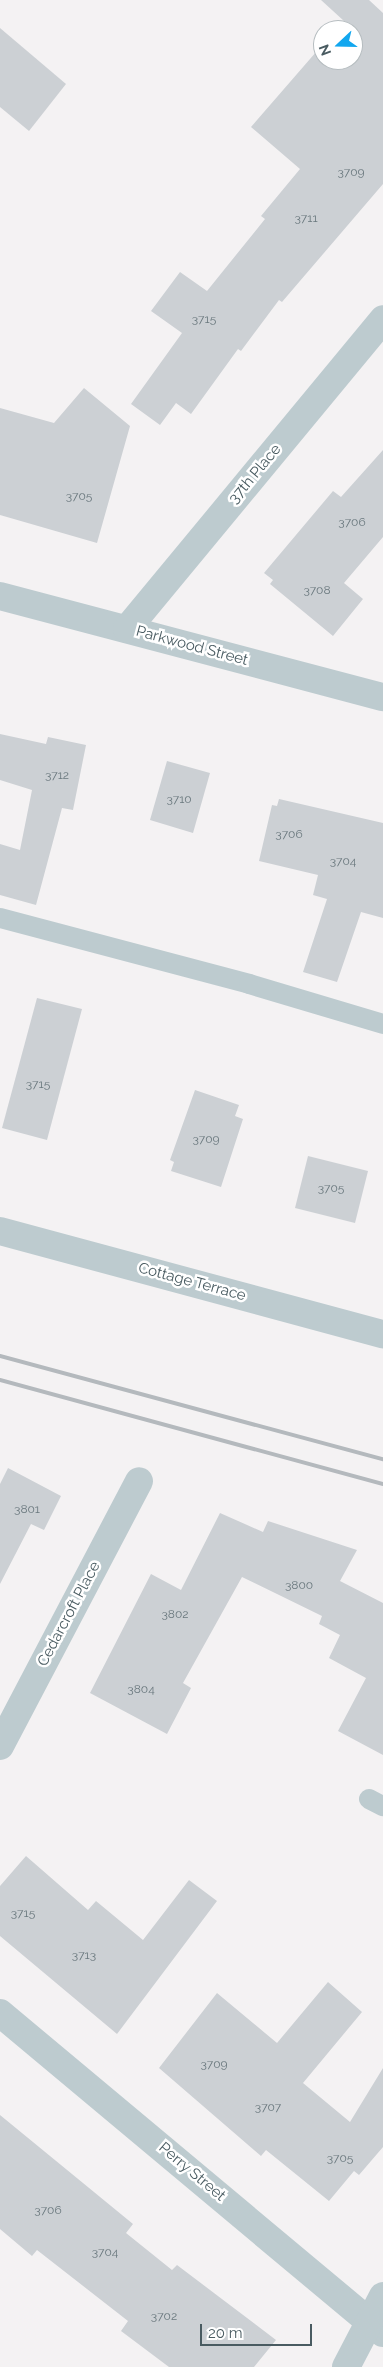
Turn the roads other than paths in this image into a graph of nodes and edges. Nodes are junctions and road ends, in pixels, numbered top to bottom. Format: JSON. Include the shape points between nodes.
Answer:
{"nodes":[{"id":1,"x":383,"y":319,"type":"edge"},
{"id":2,"x":0,"y":596,"type":"edge"},
{"id":3,"x":127,"y":629,"type":"junction"},
{"id":4,"x":383,"y":696,"type":"edge"},
{"id":5,"x":0,"y":918,"type":"edge"},
{"id":6,"x":383,"y":1024,"type":"edge"},
{"id":7,"x":0,"y":1231,"type":"edge"},
{"id":8,"x":383,"y":1334,"type":"edge"},
{"id":9,"x":139,"y":1481,"type":"dead end"},
{"id":10,"x":0,"y":1746,"type":"edge"},
{"id":11,"x":0,"y":2013,"type":"edge"},
{"id":12,"x":383,"y":2296,"type":"edge"},
{"id":13,"x":376,"y":2327,"type":"edge"},
{"id":14,"x":346,"y":2367,"type":"edge"}],
"edges":[{"from":1,"to":3,"type":"street","name":"37th Place"},
{"from":2,"to":3,"type":"street","name":"Parkwood Street"},
{"from":3,"to":4,"type":"street","name":"Parkwood Street"},
{"from":5,"to":6,"type":"lane","via":[[249,984]]},
{"from":7,"to":8,"type":"street","name":"Cottage Terrace"},
{"from":9,"to":10,"type":"street","name":"Cedarcroft Place"},
{"from":11,"to":13,"type":"street","name":"Perry Street"},
{"from":12,"to":13,"type":"street"},
{"from":13,"to":14,"type":"street"}]}
